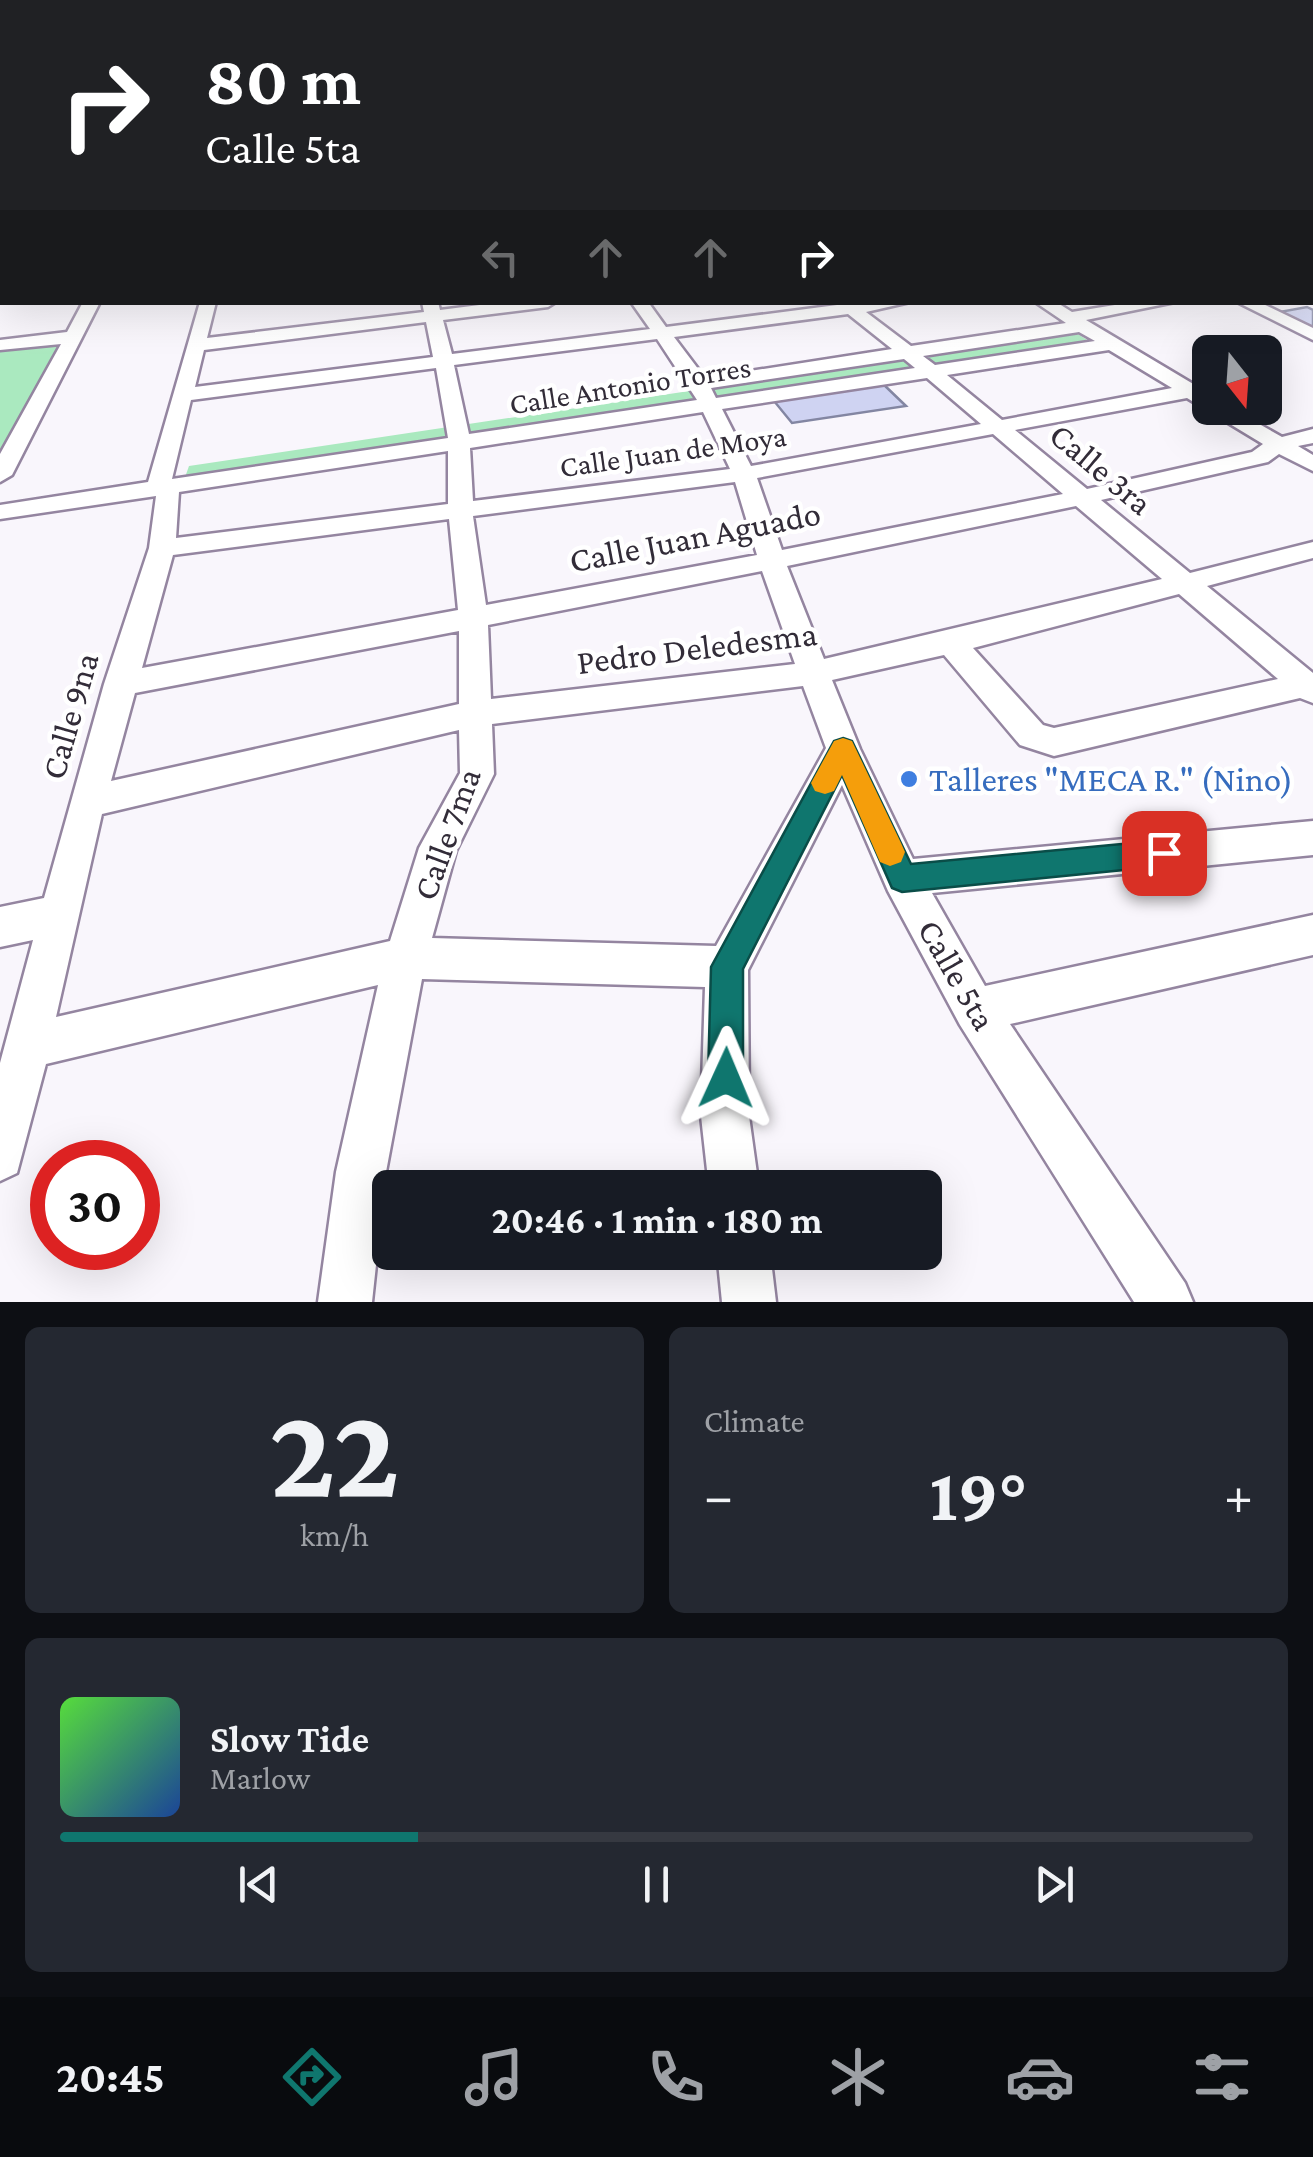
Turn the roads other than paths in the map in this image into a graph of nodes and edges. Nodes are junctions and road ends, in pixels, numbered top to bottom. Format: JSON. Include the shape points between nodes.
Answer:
{"nodes":[{"id":1,"x":90,"y":305,"type":"edge"},
{"id":2,"x":209,"y":305,"type":"edge"},
{"id":3,"x":504,"y":305,"type":"edge"},
{"id":4,"x":641,"y":305,"type":"edge"},
{"id":5,"x":1048,"y":305,"type":"edge"},
{"id":6,"x":1154,"y":305,"type":"edge"},
{"id":7,"x":1250,"y":305,"type":"edge"},
{"id":8,"x":847,"y":306,"type":"edge"},
{"id":9,"x":431,"y":310,"type":"edge"},
{"id":10,"x":1074,"y":322,"type":"junction"},
{"id":11,"x":662,"y":334,"type":"junction"},
{"id":12,"x":1313,"y":335,"type":"edge"},
{"id":13,"x":72,"y":337,"type":"junction"},
{"id":14,"x":1110,"y":344,"type":"junction"},
{"id":15,"x":0,"y":345,"type":"edge"},
{"id":16,"x":196,"y":345,"type":"junction"},
{"id":17,"x":903,"y":352,"type":"junction"},
{"id":18,"x":444,"y":364,"type":"junction"},
{"id":19,"x":931,"y":371,"type":"junction"},
{"id":20,"x":1192,"y":392,"type":"edge"},
{"id":21,"x":704,"y":394,"type":"junction"},
{"id":22,"x":180,"y":395,"type":"junction"},
{"id":23,"x":1192,"y":398,"type":"edge"},
{"id":24,"x":1246,"y":425,"type":"edge"},
{"id":25,"x":996,"y":427,"type":"junction"},
{"id":26,"x":458,"y":432,"type":"junction"},
{"id":27,"x":1313,"y":436,"type":"edge"},
{"id":28,"x":1278,"y":444,"type":"junction"},
{"id":29,"x":1313,"y":464,"type":"edge"},
{"id":30,"x":744,"y":474,"type":"junction"},
{"id":31,"x":0,"y":476,"type":"edge"},
{"id":32,"x":161,"y":477,"type":"junction"},
{"id":33,"x":1081,"y":500,"type":"junction"},
{"id":34,"x":461,"y":511,"type":"junction"},
{"id":35,"x":0,"y":512,"type":"edge"},
{"id":36,"x":162,"y":548,"type":"junction"},
{"id":37,"x":1313,"y":550,"type":"edge"},
{"id":38,"x":773,"y":562,"type":"junction"},
{"id":39,"x":1186,"y":585,"type":"junction"},
{"id":40,"x":473,"y":616,"type":"junction"},
{"id":41,"x":951,"y":643,"type":"junction"},
{"id":42,"x":814,"y":673,"type":"junction"},
{"id":43,"x":120,"y":684,"type":"junction"},
{"id":44,"x":1310,"y":688,"type":"edge"},
{"id":45,"x":476,"y":713,"type":"junction"},
{"id":46,"x":843,"y":748,"type":"junction"},
{"id":47,"x":87,"y":802,"type":"junction"},
{"id":48,"x":1313,"y":838,"type":"edge"},
{"id":49,"x":902,"y":878,"type":"junction"},
{"id":50,"x":60,"y":914,"type":"junction"},
{"id":51,"x":0,"y":927,"type":"edge"},
{"id":52,"x":1313,"y":935,"type":"edge"},
{"id":53,"x":405,"y":958,"type":"junction"},
{"id":54,"x":727,"y":967,"type":"junction"},
{"id":55,"x":975,"y":1010,"type":"junction"},
{"id":56,"x":30,"y":1045,"type":"junction"},
{"id":57,"x":0,"y":1156,"type":"edge"},
{"id":58,"x":732,"y":1170,"type":"edge"},
{"id":59,"x":745,"y":1270,"type":"edge"},
{"id":60,"x":346,"y":1302,"type":"edge"},
{"id":61,"x":749,"y":1302,"type":"edge"},
{"id":62,"x":1166,"y":1302,"type":"edge"}],
"edges":[{"from":1,"to":13,"type":"street"},
{"from":2,"to":16,"type":"street","name":"Calle 9na"},
{"from":3,"to":9,"type":"street"},
{"from":4,"to":11,"type":"street","name":"Calle 5ta"},
{"from":5,"to":10,"type":"street"},
{"from":6,"to":10,"type":"street"},
{"from":7,"to":12,"type":"street"},
{"from":8,"to":11,"type":"street"},
{"from":8,"to":17,"type":"street","name":"Calle 3ra"},
{"from":9,"to":16,"type":"street"},
{"from":9,"to":18,"type":"street","name":"Calle 7ma"},
{"from":10,"to":14,"type":"street"},
{"from":10,"to":17,"type":"street"},
{"from":11,"to":18,"type":"street"},
{"from":11,"to":21,"type":"street","name":"Calle 5ta"},
{"from":13,"to":15,"type":"street"},
{"from":13,"to":31,"type":"street"},
{"from":14,"to":19,"type":"street","name":"Calle Antonio Torres"},
{"from":14,"to":20,"type":"street"},
{"from":16,"to":22,"type":"street","name":"Calle 9na"},
{"from":17,"to":19,"type":"street","name":"Calle 3ra"},
{"from":17,"to":21,"type":"street"},
{"from":18,"to":22,"type":"street"},
{"from":18,"to":26,"type":"street","name":"Calle 7ma"},
{"from":19,"to":21,"type":"street","name":"Calle Antonio Torres"},
{"from":19,"to":25,"type":"street","name":"Calle 3ra"},
{"from":21,"to":26,"type":"street","name":"Calle Antonio Torres"},
{"from":21,"to":30,"type":"street","name":"Calle 5ta"},
{"from":22,"to":32,"type":"street","name":"Calle 9na"},
{"from":23,"to":25,"type":"street","name":"Calle Juan de Moya"},
{"from":24,"to":28,"type":"street"},
{"from":25,"to":30,"type":"street","name":"Calle Juan de Moya"},
{"from":25,"to":33,"type":"street","name":"Calle 3ra"},
{"from":26,"to":32,"type":"street","name":"Calle Antonio Torres"},
{"from":26,"to":34,"type":"street","name":"Calle 7ma"},
{"from":27,"to":28,"type":"street","name":"Calle Juan Aguado"},
{"from":28,"to":29,"type":"street"},
{"from":28,"to":33,"type":"street","name":"Calle Juan Aguado","via":[[1260,457]]},
{"from":30,"to":34,"type":"street","name":"Calle Juan de Moya"},
{"from":30,"to":38,"type":"street","name":"Calle 5ta"},
{"from":32,"to":35,"type":"street","name":"Calle Antonio Torres"},
{"from":32,"to":36,"type":"street","name":"Calle 9na","via":[[168,494]]},
{"from":33,"to":38,"type":"street","name":"Calle Juan Aguado"},
{"from":33,"to":39,"type":"street","name":"Calle 3ra"},
{"from":34,"to":36,"type":"street","name":"Calle Juan de Moya"},
{"from":34,"to":40,"type":"street","name":"Calle 7ma"},
{"from":36,"to":43,"type":"street","name":"Calle 9na"},
{"from":37,"to":39,"type":"street","name":"Pedro Deledesma"},
{"from":38,"to":40,"type":"street","name":"Calle Juan Aguado"},
{"from":38,"to":42,"type":"street","name":"Calle 5ta"},
{"from":39,"to":41,"type":"street","name":"Pedro Deledesma"},
{"from":39,"to":44,"type":"street","name":"Calle 3ra"},
{"from":40,"to":43,"type":"street","name":"Calle Juan Aguado"},
{"from":40,"to":45,"type":"street","name":"Calle 7ma"},
{"from":41,"to":42,"type":"street","name":"Pedro Deledesma"},
{"from":41,"to":44,"type":"street","via":[[1032,735],[1054,742]]},
{"from":42,"to":45,"type":"street","name":"Pedro Deledesma"},
{"from":42,"to":46,"type":"street","name":"Calle 5ta"},
{"from":43,"to":47,"type":"street","name":"Calle 9na"},
{"from":45,"to":47,"type":"street","name":"Pedro Deledesma"},
{"from":45,"to":53,"type":"street","name":"Calle 7ma","via":[[477,774],[438,848]]},
{"from":46,"to":49,"type":"street","name":"Calle 5ta"},
{"from":46,"to":54,"type":"street"},
{"from":47,"to":50,"type":"street","name":"Calle 9na"},
{"from":48,"to":49,"type":"street"},
{"from":49,"to":55,"type":"street","name":"Calle 5ta"},
{"from":50,"to":51,"type":"street"},
{"from":50,"to":56,"type":"street","name":"Calle 9na"},
{"from":52,"to":55,"type":"street"},
{"from":53,"to":54,"type":"street"},
{"from":53,"to":56,"type":"street"},
{"from":53,"to":60,"type":"street","name":"Calle 7ma","via":[[361,1172]]},
{"from":54,"to":58,"type":"street"},
{"from":55,"to":62,"type":"street","name":"Calle 5ta"},
{"from":56,"to":57,"type":"street","name":"Calle 9na"},
{"from":59,"to":61,"type":"street"}]}
